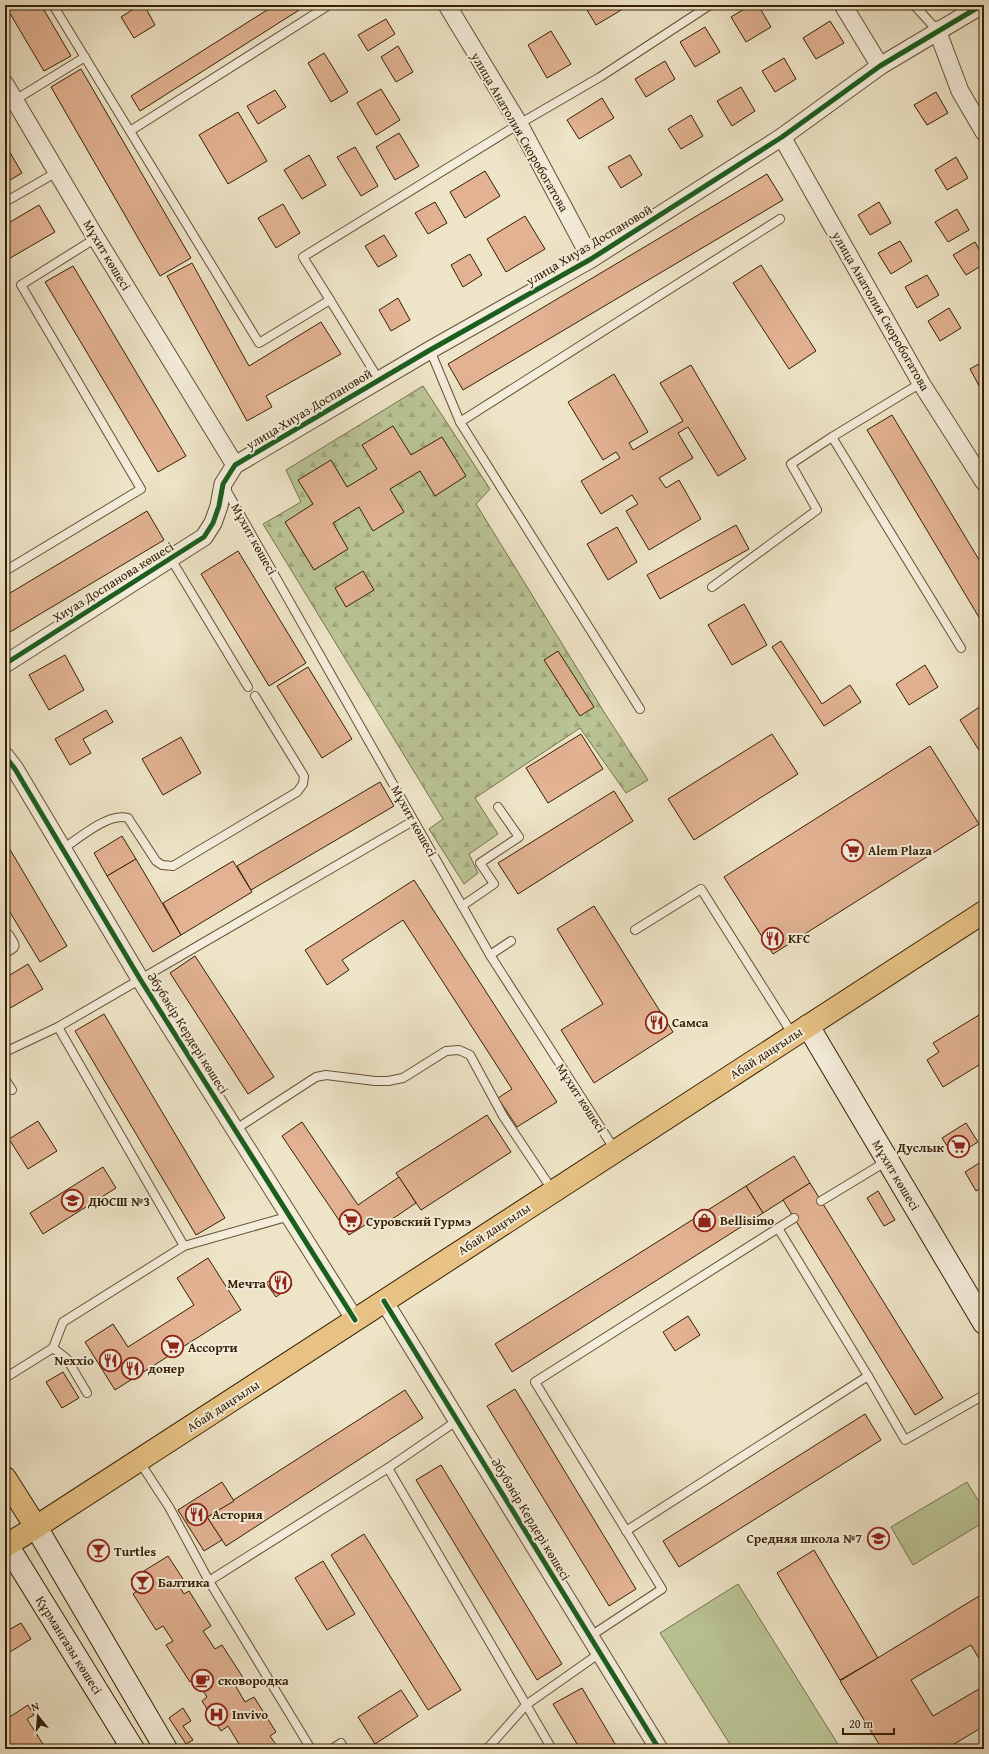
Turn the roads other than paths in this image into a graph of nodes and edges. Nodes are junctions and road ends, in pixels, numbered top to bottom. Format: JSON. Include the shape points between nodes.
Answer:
{"nodes":[{"id":1,"x":53,"y":5,"type":"edge"},
{"id":2,"x":328,"y":5,"type":"edge"},
{"id":3,"x":446,"y":5,"type":"edge"},
{"id":4,"x":710,"y":5,"type":"edge"},
{"id":5,"x":843,"y":5,"type":"edge"},
{"id":6,"x":914,"y":5,"type":"edge"},
{"id":7,"x":982,"y":5,"type":"edge"},
{"id":8,"x":937,"y":30,"type":"junction"},
{"id":9,"x":84,"y":57,"type":"junction"},
{"id":10,"x":880,"y":66,"type":"junction"},
{"id":11,"x":5,"y":84,"type":"edge"},
{"id":12,"x":15,"y":100,"type":"junction"},
{"id":13,"x":519,"y":124,"type":"junction"},
{"id":14,"x":130,"y":131,"type":"junction"},
{"id":15,"x":984,"y":132,"type":"edge"},
{"id":16,"x":782,"y":137,"type":"junction"},
{"id":17,"x":57,"y":172,"type":"junction"},
{"id":18,"x":5,"y":202,"type":"edge"},
{"id":19,"x":780,"y":219,"type":"dead end"},
{"id":20,"x":96,"y":238,"type":"junction"},
{"id":21,"x":591,"y":260,"type":"junction"},
{"id":22,"x":330,"y":300,"type":"junction"},
{"id":23,"x":430,"y":350,"type":"junction"},
{"id":24,"x":379,"y":380,"type":"junction"},
{"id":25,"x":921,"y":383,"type":"junction"},
{"id":26,"x":460,"y":422,"type":"junction"},
{"id":27,"x":832,"y":437,"type":"junction"},
{"id":28,"x":978,"y":461,"type":"edge"},
{"id":29,"x":235,"y":465,"type":"junction"},
{"id":30,"x":984,"y":482,"type":"edge"},
{"id":31,"x":223,"y":484,"type":"junction"},
{"id":32,"x":219,"y":506,"type":"joint"},
{"id":33,"x":171,"y":558,"type":"junction"},
{"id":34,"x":5,"y":571,"type":"edge"},
{"id":35,"x":712,"y":587,"type":"dead end"},
{"id":36,"x":961,"y":648,"type":"dead end"},
{"id":37,"x":5,"y":664,"type":"edge"},
{"id":38,"x":248,"y":687,"type":"dead end"},
{"id":39,"x":256,"y":696,"type":"dead end"},
{"id":40,"x":640,"y":709,"type":"dead end"},
{"id":41,"x":5,"y":756,"type":"edge"},
{"id":42,"x":498,"y":806,"type":"dead end"},
{"id":43,"x":413,"y":821,"type":"junction"},
{"id":44,"x":63,"y":849,"type":"junction"},
{"id":45,"x":462,"y":906,"type":"junction"},
{"id":46,"x":984,"y":912,"type":"edge"},
{"id":47,"x":635,"y":930,"type":"dead end"},
{"id":48,"x":5,"y":937,"type":"edge"},
{"id":49,"x":511,"y":941,"type":"dead end"},
{"id":50,"x":5,"y":948,"type":"edge"},
{"id":51,"x":490,"y":955,"type":"junction"},
{"id":52,"x":140,"y":979,"type":"junction"},
{"id":53,"x":58,"y":1027,"type":"junction"},
{"id":54,"x":801,"y":1031,"type":"junction"},
{"id":55,"x":5,"y":1052,"type":"edge"},
{"id":56,"x":5,"y":1079,"type":"edge"},
{"id":57,"x":12,"y":1090,"type":"dead end"},
{"id":58,"x":236,"y":1129,"type":"junction"},
{"id":59,"x":616,"y":1151,"type":"junction"},
{"id":60,"x":888,"y":1161,"type":"junction"},
{"id":61,"x":554,"y":1191,"type":"junction"},
{"id":62,"x":821,"y":1201,"type":"dead end"},
{"id":63,"x":290,"y":1216,"type":"junction"},
{"id":64,"x":794,"y":1218,"type":"dead end"},
{"id":65,"x":778,"y":1228,"type":"junction"},
{"id":66,"x":184,"y":1246,"type":"junction"},
{"id":67,"x":384,"y":1301,"type":"junction"},
{"id":68,"x":355,"y":1320,"type":"junction"},
{"id":69,"x":984,"y":1323,"type":"edge"},
{"id":70,"x":53,"y":1348,"type":"junction"},
{"id":71,"x":868,"y":1376,"type":"junction"},
{"id":72,"x":5,"y":1378,"type":"edge"},
{"id":73,"x":87,"y":1393,"type":"dead end"},
{"id":74,"x":984,"y":1395,"type":"edge"},
{"id":75,"x":458,"y":1420,"type":"junction"},
{"id":76,"x":139,"y":1460,"type":"junction"},
{"id":77,"x":388,"y":1468,"type":"junction"},
{"id":78,"x":5,"y":1478,"type":"edge"},
{"id":79,"x":36,"y":1527,"type":"junction"},
{"id":80,"x":626,"y":1531,"type":"junction"},
{"id":81,"x":6,"y":1544,"type":"edge"},
{"id":82,"x":209,"y":1581,"type":"junction"},
{"id":83,"x":589,"y":1637,"type":"junction"},
{"id":84,"x":600,"y":1653,"type":"junction"},
{"id":85,"x":526,"y":1705,"type":"junction"},
{"id":86,"x":125,"y":1746,"type":"edge"},
{"id":87,"x":166,"y":1749,"type":"edge"},
{"id":88,"x":311,"y":1749,"type":"edge"},
{"id":89,"x":332,"y":1749,"type":"edge"},
{"id":90,"x":344,"y":1749,"type":"edge"},
{"id":91,"x":487,"y":1749,"type":"edge"},
{"id":92,"x":552,"y":1749,"type":"edge"},
{"id":93,"x":659,"y":1749,"type":"edge"}],
"edges":[{"from":1,"to":9,"type":"lane"},
{"from":2,"to":14,"type":"lane"},
{"from":3,"to":13,"type":"street","name":"улица Анатолия Скоробогатова"},
{"from":4,"to":13,"type":"lane","via":[[600,77]]},
{"from":5,"to":10,"type":"street"},
{"from":6,"to":8,"type":"lane"},
{"from":7,"to":8,"type":"street","name":"улица Хиуаз Доспановой"},
{"from":8,"to":10,"type":"street","name":"улица Хиуаз Доспановой"},
{"from":8,"to":15,"type":"street","via":[[960,91]]},
{"from":9,"to":12,"type":"lane"},
{"from":9,"to":14,"type":"lane"},
{"from":10,"to":16,"type":"street","name":"улица Хиуаз Доспановой"},
{"from":11,"to":12,"type":"street","name":"Мұхит көшесі"},
{"from":12,"to":17,"type":"street","name":"Мұхит көшесі"},
{"from":13,"to":21,"type":"street","name":"улица Анатолия Скоробогатова"},
{"from":13,"to":22,"type":"lane","via":[[303,257]]},
{"from":14,"to":22,"type":"lane","via":[[259,343]]},
{"from":16,"to":21,"type":"street","name":"улица Хиуаз Доспановой"},
{"from":16,"to":25,"type":"street","name":"улица Анатолия Скоробогатова"},
{"from":17,"to":18,"type":"lane"},
{"from":17,"to":20,"type":"street","name":"Мұхит көшесі"},
{"from":19,"to":26,"type":"lane"},
{"from":20,"to":29,"type":"street","name":"Мұхит көшесі"},
{"from":20,"to":34,"type":"lane","via":[[20,284],[141,489]]},
{"from":21,"to":23,"type":"street","name":"улица Хиуаз Доспановой"},
{"from":22,"to":24,"type":"lane"},
{"from":23,"to":24,"type":"street","name":"улица Хиуаз Доспановой"},
{"from":23,"to":26,"type":"lane"},
{"from":24,"to":29,"type":"street","name":"улица Хиуаз Доспановой"},
{"from":25,"to":27,"type":"lane"},
{"from":25,"to":28,"type":"street","name":"улица Анатолия Скоробогатова"},
{"from":26,"to":40,"type":"lane"},
{"from":27,"to":35,"type":"lane","via":[[791,464],[816,510]]},
{"from":27,"to":36,"type":"lane"},
{"from":28,"to":30,"type":"street","name":"улица Анатолия Скоробогатова"},
{"from":29,"to":31,"type":"street","name":"улица Хиуаз Доспановой"},
{"from":31,"to":32,"type":"street","name":"улица Хиуаз Доспановой"},
{"from":31,"to":43,"type":"lane","name":"Мұхит көшесі"},
{"from":32,"to":33,"type":"street","name":"Хиуаз Доспанова көшесі","via":[[213,523],[204,537]]},
{"from":33,"to":37,"type":"street","name":"Хиуаз Доспанова көшесі"},
{"from":33,"to":38,"type":"lane"},
{"from":39,"to":44,"type":"lane","via":[[304,776],[298,792],[173,866],[162,865],[156,861],[128,818],[122,817],[110,818]]},
{"from":41,"to":44,"type":"street","name":"Әбубәкір Кердері көшесі"},
{"from":42,"to":45,"type":"lane","via":[[519,837],[480,863],[494,884]]},
{"from":43,"to":45,"type":"lane","name":"Мұхит көшесі"},
{"from":43,"to":52,"type":"lane"},
{"from":44,"to":52,"type":"street","name":"Әбубәкір Кердері көшесі"},
{"from":45,"to":51,"type":"lane","name":"Мұхит көшесі"},
{"from":46,"to":54,"type":"main road","name":"Абай даңғылы"},
{"from":47,"to":54,"type":"lane","via":[[701,889]]},
{"from":48,"to":50,"type":"street","via":[[10,945]]},
{"from":49,"to":51,"type":"lane"},
{"from":51,"to":59,"type":"lane","name":"Мұхит көшесі"},
{"from":52,"to":53,"type":"lane"},
{"from":52,"to":58,"type":"street","name":"Әбубәкір Кердері көшесі"},
{"from":53,"to":55,"type":"lane"},
{"from":53,"to":66,"type":"lane"},
{"from":54,"to":59,"type":"main road","name":"Абай даңғылы"},
{"from":54,"to":60,"type":"street","name":"Мұхит көшесі"},
{"from":56,"to":57,"type":"lane"},
{"from":58,"to":61,"type":"lane","via":[[316,1077],[326,1075],[388,1081],[403,1078],[446,1051],[459,1050],[470,1056],[503,1116]]},
{"from":58,"to":63,"type":"street","name":"Әбубәкір Кердері көшесі"},
{"from":59,"to":61,"type":"main road","name":"Абай даңғылы"},
{"from":60,"to":62,"type":"lane"},
{"from":60,"to":69,"type":"street","name":"Мұхит көшесі"},
{"from":61,"to":67,"type":"main road","name":"Абай даңғылы"},
{"from":63,"to":66,"type":"lane"},
{"from":63,"to":68,"type":"street","name":"Әбубәкір Кердері көшесі"},
{"from":64,"to":65,"type":"lane"},
{"from":65,"to":71,"type":"lane"},
{"from":65,"to":80,"type":"lane","via":[[535,1382]]},
{"from":66,"to":70,"type":"lane","via":[[63,1322]]},
{"from":67,"to":68,"type":"main road","name":"Абай даңғылы"},
{"from":67,"to":75,"type":"street","name":"Әбубәкір Кердері көшесі"},
{"from":68,"to":76,"type":"main road","name":"Абай даңғылы"},
{"from":70,"to":72,"type":"lane"},
{"from":70,"to":73,"type":"lane","via":[[67,1359]]},
{"from":71,"to":74,"type":"lane","via":[[905,1440]]},
{"from":71,"to":80,"type":"lane"},
{"from":75,"to":77,"type":"lane"},
{"from":75,"to":83,"type":"street","name":"Әбубәкір Кердері көшесі"},
{"from":76,"to":79,"type":"main road","name":"Абай даңғылы"},
{"from":76,"to":82,"type":"lane","via":[[169,1507]]},
{"from":77,"to":82,"type":"lane"},
{"from":77,"to":85,"type":"lane"},
{"from":78,"to":79,"type":"main road"},
{"from":79,"to":81,"type":"main road","name":"Абай даңғылы"},
{"from":79,"to":87,"type":"street"},
{"from":80,"to":83,"type":"lane","via":[[662,1589]]},
{"from":81,"to":86,"type":"street","name":"Құрманғазы көшесі"},
{"from":82,"to":88,"type":"lane"},
{"from":83,"to":84,"type":"street","name":"Әбубәкір Кердері көшесі"},
{"from":84,"to":85,"type":"lane"},
{"from":84,"to":93,"type":"street","name":"Әбубәкір Кердері көшесі"},
{"from":85,"to":91,"type":"lane"},
{"from":85,"to":92,"type":"lane"},
{"from":89,"to":90,"type":"lane","via":[[341,1743]]}]}
